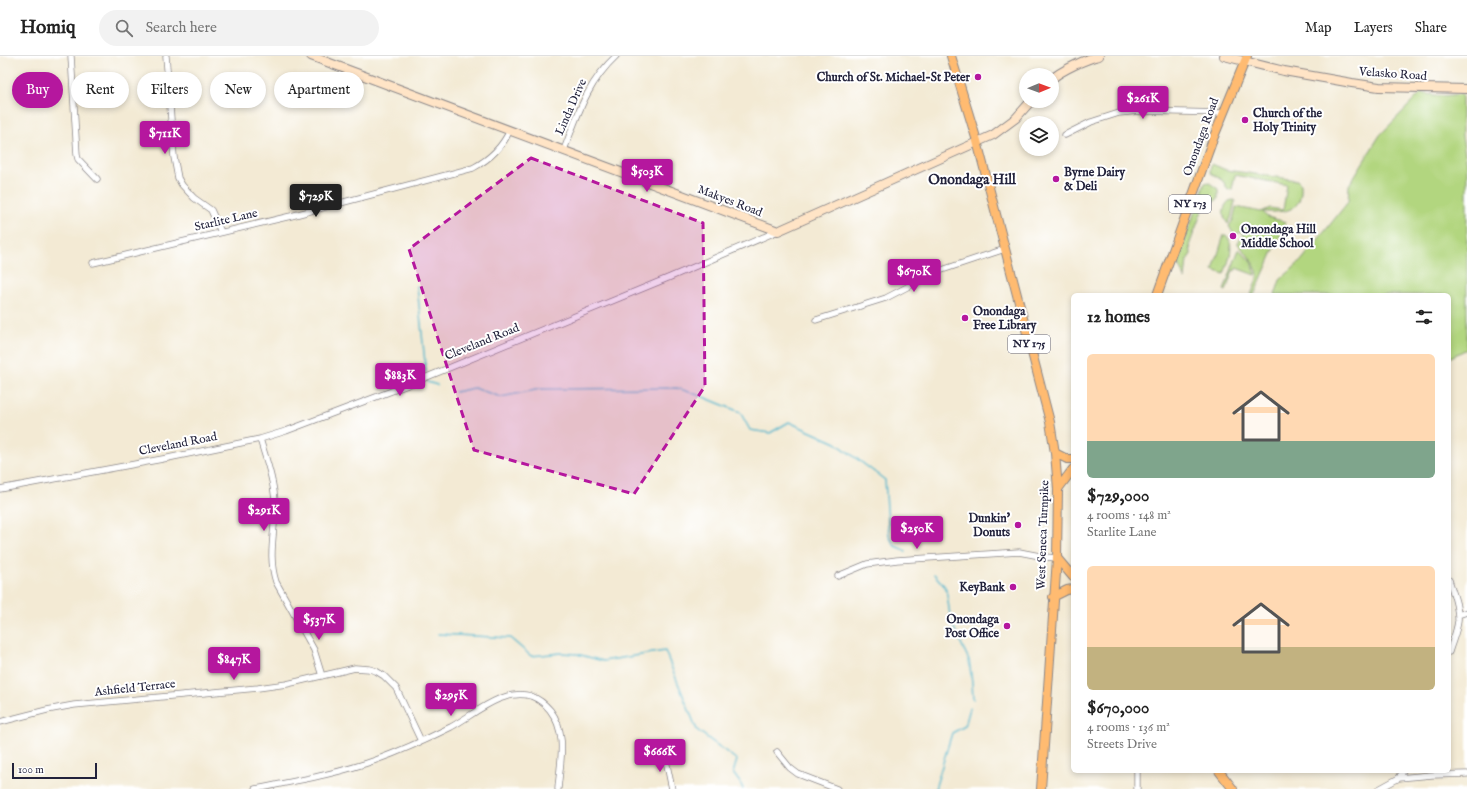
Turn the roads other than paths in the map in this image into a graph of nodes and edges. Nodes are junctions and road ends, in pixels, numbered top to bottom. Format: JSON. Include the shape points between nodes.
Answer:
{"nodes":[{"id":1,"x":71,"y":56,"type":"edge"},
{"id":2,"x":166,"y":56,"type":"edge"},
{"id":3,"x":312,"y":56,"type":"edge"},
{"id":4,"x":616,"y":56,"type":"edge"},
{"id":5,"x":951,"y":56,"type":"edge"},
{"id":6,"x":1095,"y":56,"type":"edge"},
{"id":7,"x":1224,"y":56,"type":"edge"},
{"id":8,"x":1246,"y":59,"type":"edge"},
{"id":9,"x":1059,"y":74,"type":"edge"},
{"id":10,"x":1467,"y":89,"type":"edge"},
{"id":11,"x":1025,"y":108,"type":"edge"},
{"id":12,"x":1223,"y":113,"type":"junction"},
{"id":13,"x":510,"y":130,"type":"junction"},
{"id":14,"x":1065,"y":134,"type":"dead end"},
{"id":15,"x":977,"y":141,"type":"junction"},
{"id":16,"x":564,"y":150,"type":"junction"},
{"id":17,"x":97,"y":179,"type":"dead end"},
{"id":18,"x":778,"y":231,"type":"junction"},
{"id":19,"x":221,"y":232,"type":"junction"},
{"id":20,"x":1005,"y":249,"type":"junction"},
{"id":21,"x":93,"y":263,"type":"dead end"},
{"id":22,"x":1158,"y":293,"type":"edge"},
{"id":23,"x":816,"y":320,"type":"dead end"},
{"id":24,"x":260,"y":439,"type":"junction"},
{"id":25,"x":1055,"y":453,"type":"junction"},
{"id":26,"x":1071,"y":460,"type":"edge"},
{"id":27,"x":1071,"y":472,"type":"edge"},
{"id":28,"x":1058,"y":489,"type":"junction"},
{"id":29,"x":0,"y":490,"type":"edge"},
{"id":30,"x":1057,"y":558,"type":"junction"},
{"id":31,"x":1071,"y":575,"type":"edge"},
{"id":32,"x":838,"y":576,"type":"dead end"},
{"id":33,"x":1451,"y":586,"type":"edge"},
{"id":34,"x":1071,"y":589,"type":"edge"},
{"id":35,"x":1053,"y":597,"type":"junction"},
{"id":36,"x":1467,"y":612,"type":"edge"},
{"id":37,"x":1458,"y":615,"type":"junction"},
{"id":38,"x":1451,"y":645,"type":"edge"},
{"id":39,"x":322,"y":676,"type":"junction"},
{"id":40,"x":0,"y":722,"type":"edge"},
{"id":41,"x":420,"y":741,"type":"junction"},
{"id":42,"x":778,"y":752,"type":"dead end"},
{"id":43,"x":662,"y":753,"type":"dead end"},
{"id":44,"x":1137,"y":773,"type":"edge"},
{"id":45,"x":1221,"y":773,"type":"edge"},
{"id":46,"x":1402,"y":773,"type":"edge"},
{"id":47,"x":1467,"y":774,"type":"edge"},
{"id":48,"x":1399,"y":778,"type":"junction"},
{"id":49,"x":255,"y":789,"type":"edge"},
{"id":50,"x":558,"y":789,"type":"edge"},
{"id":51,"x":672,"y":789,"type":"edge"},
{"id":52,"x":837,"y":789,"type":"edge"},
{"id":53,"x":1041,"y":789,"type":"edge"},
{"id":54,"x":1137,"y":789,"type":"edge"},
{"id":55,"x":1233,"y":789,"type":"edge"},
{"id":56,"x":1379,"y":789,"type":"edge"}],
"edges":[{"from":1,"to":17,"type":"street","via":[[77,155]]},
{"from":2,"to":19,"type":"street","via":[[174,158],[178,178],[194,198],[211,210]]},
{"from":3,"to":13,"type":"street","name":"Makyes Road"},
{"from":4,"to":16,"type":"street","name":"Linda Drive","via":[[585,96]]},
{"from":5,"to":15,"type":"main road","name":"West Seneca Turnpike","number":"NY 175"},
{"from":6,"to":9,"type":"street"},
{"from":7,"to":8,"type":"street","name":"Velasko Road"},
{"from":8,"to":10,"type":"street","name":"Velasko Road","via":[[1284,71],[1379,87]]},
{"from":8,"to":12,"type":"main road","name":"Onondaga Road","number":"NY 173"},
{"from":11,"to":15,"type":"street","via":[[993,135]]},
{"from":12,"to":14,"type":"street","via":[[1119,113]]},
{"from":12,"to":22,"type":"main road","name":"Onondaga Road","number":"NY 173"},
{"from":13,"to":16,"type":"street","name":"Makyes Road"},
{"from":13,"to":19,"type":"street","name":"Starlite Lane","via":[[494,155],[473,168]]},
{"from":15,"to":18,"type":"street"},
{"from":15,"to":20,"type":"main road","name":"West Seneca Turnpike","number":"NY 175"},
{"from":16,"to":18,"type":"street","name":"Makyes Road"},
{"from":18,"to":24,"type":"street","name":"Cleveland Road","via":[[405,386]]},
{"from":19,"to":21,"type":"street","name":"Starlite Lane"},
{"from":20,"to":23,"type":"street","via":[[936,272],[886,298]]},
{"from":20,"to":25,"type":"main road","name":"West Seneca Turnpike","number":"NY 175","via":[[1050,422]]},
{"from":24,"to":29,"type":"street","name":"Cleveland Road"},
{"from":24,"to":39,"type":"street","via":[[275,500],[272,572],[314,650]]},
{"from":25,"to":26,"type":"main road"},
{"from":25,"to":28,"type":"main road","name":"West Seneca Turnpike","number":"NY 175"},
{"from":27,"to":28,"type":"main road"},
{"from":28,"to":30,"type":"main road","name":"West Seneca Turnpike"},
{"from":30,"to":31,"type":"main road"},
{"from":30,"to":32,"type":"street","via":[[1019,552],[897,560],[867,564]]},
{"from":30,"to":35,"type":"main road","name":"West Seneca Turnpike"},
{"from":33,"to":37,"type":"street"},
{"from":34,"to":35,"type":"main road"},
{"from":35,"to":53,"type":"main road","name":"West Seneca Turnpike"},
{"from":36,"to":37,"type":"street"},
{"from":37,"to":38,"type":"street"},
{"from":39,"to":40,"type":"street","name":"Ashfield Terrace","via":[[258,688],[74,705]]},
{"from":39,"to":41,"type":"street","name":"Ashfield Terrace","via":[[355,668],[376,670],[396,688]]},
{"from":41,"to":49,"type":"street","via":[[376,760],[342,770]]},
{"from":41,"to":50,"type":"street","via":[[451,727],[503,697],[530,696],[545,704],[561,729]]},
{"from":42,"to":52,"type":"street","via":[[798,774]]},
{"from":43,"to":51,"type":"street"},
{"from":44,"to":54,"type":"street"},
{"from":45,"to":55,"type":"main road"},
{"from":46,"to":48,"type":"street"},
{"from":47,"to":48,"type":"street"},
{"from":48,"to":56,"type":"street"}]}
